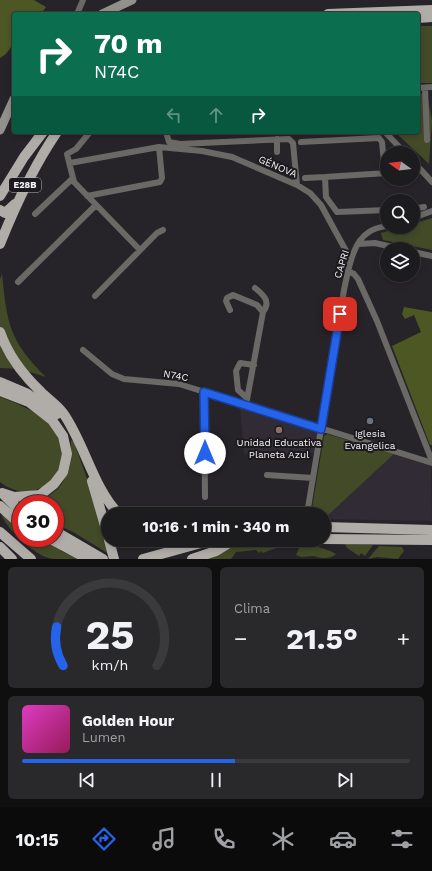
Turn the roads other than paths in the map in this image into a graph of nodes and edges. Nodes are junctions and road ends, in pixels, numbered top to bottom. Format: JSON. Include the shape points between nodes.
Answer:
{"nodes":[{"id":1,"x":83,"y":0,"type":"edge"},
{"id":2,"x":132,"y":0,"type":"edge"},
{"id":3,"x":432,"y":10,"type":"edge"},
{"id":4,"x":78,"y":12,"type":"edge"},
{"id":5,"x":106,"y":12,"type":"edge"},
{"id":6,"x":380,"y":12,"type":"edge"},
{"id":7,"x":432,"y":17,"type":"edge"},
{"id":8,"x":420,"y":18,"type":"edge"},
{"id":9,"x":432,"y":87,"type":"edge"},
{"id":10,"x":421,"y":88,"type":"edge"},
{"id":11,"x":12,"y":103,"type":"edge"},
{"id":12,"x":430,"y":114,"type":"edge"},
{"id":13,"x":0,"y":130,"type":"edge"},
{"id":14,"x":41,"y":134,"type":"edge"},
{"id":15,"x":56,"y":134,"type":"edge"},
{"id":16,"x":88,"y":134,"type":"edge"},
{"id":17,"x":166,"y":134,"type":"edge"},
{"id":18,"x":387,"y":134,"type":"edge"},
{"id":19,"x":277,"y":139,"type":"junction"},
{"id":20,"x":427,"y":140,"type":"dead end"},
{"id":21,"x":301,"y":142,"type":"dead end"},
{"id":22,"x":383,"y":146,"type":"edge"},
{"id":23,"x":398,"y":146,"type":"edge"},
{"id":24,"x":159,"y":148,"type":"junction"},
{"id":25,"x":76,"y":149,"type":"junction"},
{"id":26,"x":277,"y":152,"type":"dead end"},
{"id":27,"x":84,"y":159,"type":"junction"},
{"id":28,"x":70,"y":162,"type":"junction"},
{"id":29,"x":420,"y":169,"type":"edge"},
{"id":30,"x":380,"y":173,"type":"edge"},
{"id":31,"x":325,"y":177,"type":"junction"},
{"id":32,"x":73,"y":178,"type":"junction"},
{"id":33,"x":305,"y":178,"type":"dead end"},
{"id":34,"x":432,"y":182,"type":"edge"},
{"id":35,"x":297,"y":184,"type":"junction"},
{"id":36,"x":0,"y":196,"type":"edge"},
{"id":37,"x":87,"y":196,"type":"junction"},
{"id":38,"x":17,"y":201,"type":"junction"},
{"id":39,"x":96,"y":205,"type":"junction"},
{"id":40,"x":424,"y":207,"type":"dead end"},
{"id":41,"x":420,"y":208,"type":"edge"},
{"id":42,"x":0,"y":210,"type":"edge"},
{"id":43,"x":380,"y":210,"type":"edge"},
{"id":44,"x":432,"y":211,"type":"edge"},
{"id":45,"x":35,"y":214,"type":"dead end"},
{"id":46,"x":420,"y":215,"type":"edge"},
{"id":47,"x":0,"y":222,"type":"edge"},
{"id":48,"x":380,"y":228,"type":"edge"},
{"id":49,"x":163,"y":230,"type":"dead end"},
{"id":50,"x":0,"y":243,"type":"edge"},
{"id":51,"x":359,"y":244,"type":"junction"},
{"id":52,"x":380,"y":244,"type":"edge"},
{"id":53,"x":140,"y":250,"type":"junction"},
{"id":54,"x":420,"y":253,"type":"edge"},
{"id":55,"x":432,"y":256,"type":"edge"},
{"id":56,"x":351,"y":260,"type":"junction"},
{"id":57,"x":348,"y":271,"type":"junction"},
{"id":58,"x":18,"y":282,"type":"dead end"},
{"id":59,"x":255,"y":288,"type":"dead end"},
{"id":60,"x":95,"y":296,"type":"dead end"},
{"id":61,"x":230,"y":310,"type":"dead end"},
{"id":62,"x":263,"y":312,"type":"junction"},
{"id":63,"x":0,"y":332,"type":"edge"},
{"id":64,"x":83,"y":350,"type":"dead end"},
{"id":65,"x":254,"y":365,"type":"junction"},
{"id":66,"x":0,"y":381,"type":"edge"},
{"id":67,"x":0,"y":391,"type":"edge"},
{"id":68,"x":41,"y":392,"type":"junction"},
{"id":69,"x":204,"y":392,"type":"junction"},
{"id":70,"x":247,"y":398,"type":"junction"},
{"id":71,"x":246,"y":405,"type":"junction"},
{"id":72,"x":321,"y":429,"type":"junction"},
{"id":73,"x":432,"y":462,"type":"edge"},
{"id":74,"x":267,"y":475,"type":"dead end"},
{"id":75,"x":313,"y":478,"type":"junction"},
{"id":76,"x":1,"y":492,"type":"edge"},
{"id":77,"x":205,"y":497,"type":"dead end"},
{"id":78,"x":12,"y":503,"type":"edge"},
{"id":79,"x":0,"y":506,"type":"edge"},
{"id":80,"x":114,"y":507,"type":"edge"},
{"id":81,"x":308,"y":507,"type":"edge"},
{"id":82,"x":101,"y":512,"type":"edge"},
{"id":83,"x":12,"y":517,"type":"edge"},
{"id":84,"x":331,"y":527,"type":"edge"},
{"id":85,"x":432,"y":530,"type":"edge"},
{"id":86,"x":0,"y":532,"type":"edge"},
{"id":87,"x":64,"y":536,"type":"edge"},
{"id":88,"x":331,"y":538,"type":"edge"},
{"id":89,"x":432,"y":540,"type":"edge"},
{"id":90,"x":64,"y":546,"type":"edge"},
{"id":91,"x":0,"y":547,"type":"edge"},
{"id":92,"x":111,"y":547,"type":"edge"},
{"id":93,"x":187,"y":547,"type":"edge"},
{"id":94,"x":223,"y":547,"type":"edge"},
{"id":95,"x":12,"y":559,"type":"edge"},
{"id":96,"x":30,"y":559,"type":"edge"},
{"id":97,"x":88,"y":559,"type":"edge"},
{"id":98,"x":103,"y":559,"type":"edge"},
{"id":99,"x":114,"y":559,"type":"edge"},
{"id":100,"x":143,"y":559,"type":"edge"},
{"id":101,"x":192,"y":559,"type":"edge"}],
"edges":[{"from":1,"to":4,"type":"street"},
{"from":2,"to":5,"type":"street"},
{"from":3,"to":6,"type":"main road"},
{"from":7,"to":8,"type":"main road"},
{"from":9,"to":10,"type":"street"},
{"from":10,"to":12,"type":"street"},
{"from":11,"to":13,"type":"street"},
{"from":12,"to":20,"type":"street"},
{"from":14,"to":36,"type":"main road","number":"E28B"},
{"from":15,"to":38,"type":"main road","number":"E28B"},
{"from":16,"to":25,"type":"street"},
{"from":17,"to":19,"type":"street","via":[[168,141],[174,143]]},
{"from":18,"to":23,"type":"street"},
{"from":19,"to":26,"type":"street"},
{"from":19,"to":35,"type":"street","via":[[292,141]]},
{"from":21,"to":22,"type":"street","via":[[377,138],[381,140]]},
{"from":24,"to":27,"type":"street","name":"GÉNOVA"},
{"from":24,"to":35,"type":"street","name":"GÉNOVA","via":[[202,151],[232,157]]},
{"from":24,"to":37,"type":"street","via":[[162,178],[160,182]]},
{"from":25,"to":27,"type":"street"},
{"from":25,"to":28,"type":"street","via":[[67,154],[66,158]]},
{"from":27,"to":28,"type":"street","name":"GÉNOVA"},
{"from":28,"to":32,"type":"street"},
{"from":29,"to":34,"type":"street"},
{"from":30,"to":31,"type":"street"},
{"from":31,"to":33,"type":"street"},
{"from":31,"to":43,"type":"street","via":[[326,197],[337,212]]},
{"from":32,"to":37,"type":"street"},
{"from":32,"to":45,"type":"street"},
{"from":35,"to":56,"type":"street","name":"GÉNOVA","via":[[317,199]]},
{"from":37,"to":39,"type":"street"},
{"from":38,"to":42,"type":"main road","via":[[8,212]]},
{"from":38,"to":50,"type":"main road","number":"E28B"},
{"from":39,"to":53,"type":"street"},
{"from":39,"to":58,"type":"street"},
{"from":40,"to":41,"type":"street"},
{"from":44,"to":46,"type":"street"},
{"from":47,"to":50,"type":"main road"},
{"from":48,"to":51,"type":"street","name":"CAPRI","via":[[369,232]]},
{"from":49,"to":53,"type":"street"},
{"from":51,"to":52,"type":"street"},
{"from":51,"to":56,"type":"street","name":"CAPRI"},
{"from":53,"to":60,"type":"street"},
{"from":54,"to":55,"type":"street"},
{"from":56,"to":57,"type":"street","name":"CAPRI"},
{"from":57,"to":72,"type":"street","name":"CAPRI"},
{"from":57,"to":73,"type":"street","via":[[358,280],[377,321]]},
{"from":59,"to":62,"type":"street","via":[[266,298],[267,306]]},
{"from":61,"to":62,"type":"street","via":[[226,301],[233,296],[257,305]]},
{"from":62,"to":65,"type":"street"},
{"from":63,"to":68,"type":"main road","via":[[12,357],[25,376]]},
{"from":64,"to":69,"type":"street","name":"N74C","via":[[119,378],[179,384]]},
{"from":65,"to":70,"type":"street"},
{"from":65,"to":70,"type":"street","via":[[240,363],[236,371],[238,390]]},
{"from":66,"to":68,"type":"main road"},
{"from":66,"to":82,"type":"main road","via":[[39,400],[68,427],[92,481]]},
{"from":67,"to":76,"type":"main road","via":[[28,402],[52,420],[63,436],[67,454],[63,472],[54,484],[40,495],[14,497]]},
{"from":68,"to":80,"type":"main road","via":[[62,412],[71,426]]},
{"from":69,"to":71,"type":"street","name":"N74C"},
{"from":69,"to":77,"type":"street"},
{"from":70,"to":71,"type":"street"},
{"from":71,"to":72,"type":"street","name":"N74C"},
{"from":72,"to":73,"type":"street","name":"N74C"},
{"from":72,"to":75,"type":"street","name":"CAPRI"},
{"from":74,"to":75,"type":"street"},
{"from":75,"to":81,"type":"street","name":"CAPRI"},
{"from":76,"to":78,"type":"main road"},
{"from":79,"to":83,"type":"main road"},
{"from":84,"to":85,"type":"main road"},
{"from":86,"to":96,"type":"main road"},
{"from":87,"to":98,"type":"main road"},
{"from":88,"to":89,"type":"main road"},
{"from":90,"to":97,"type":"main road"},
{"from":91,"to":95,"type":"main road"},
{"from":92,"to":99,"type":"main road"},
{"from":93,"to":100,"type":"main road"},
{"from":94,"to":101,"type":"main road"}]}
